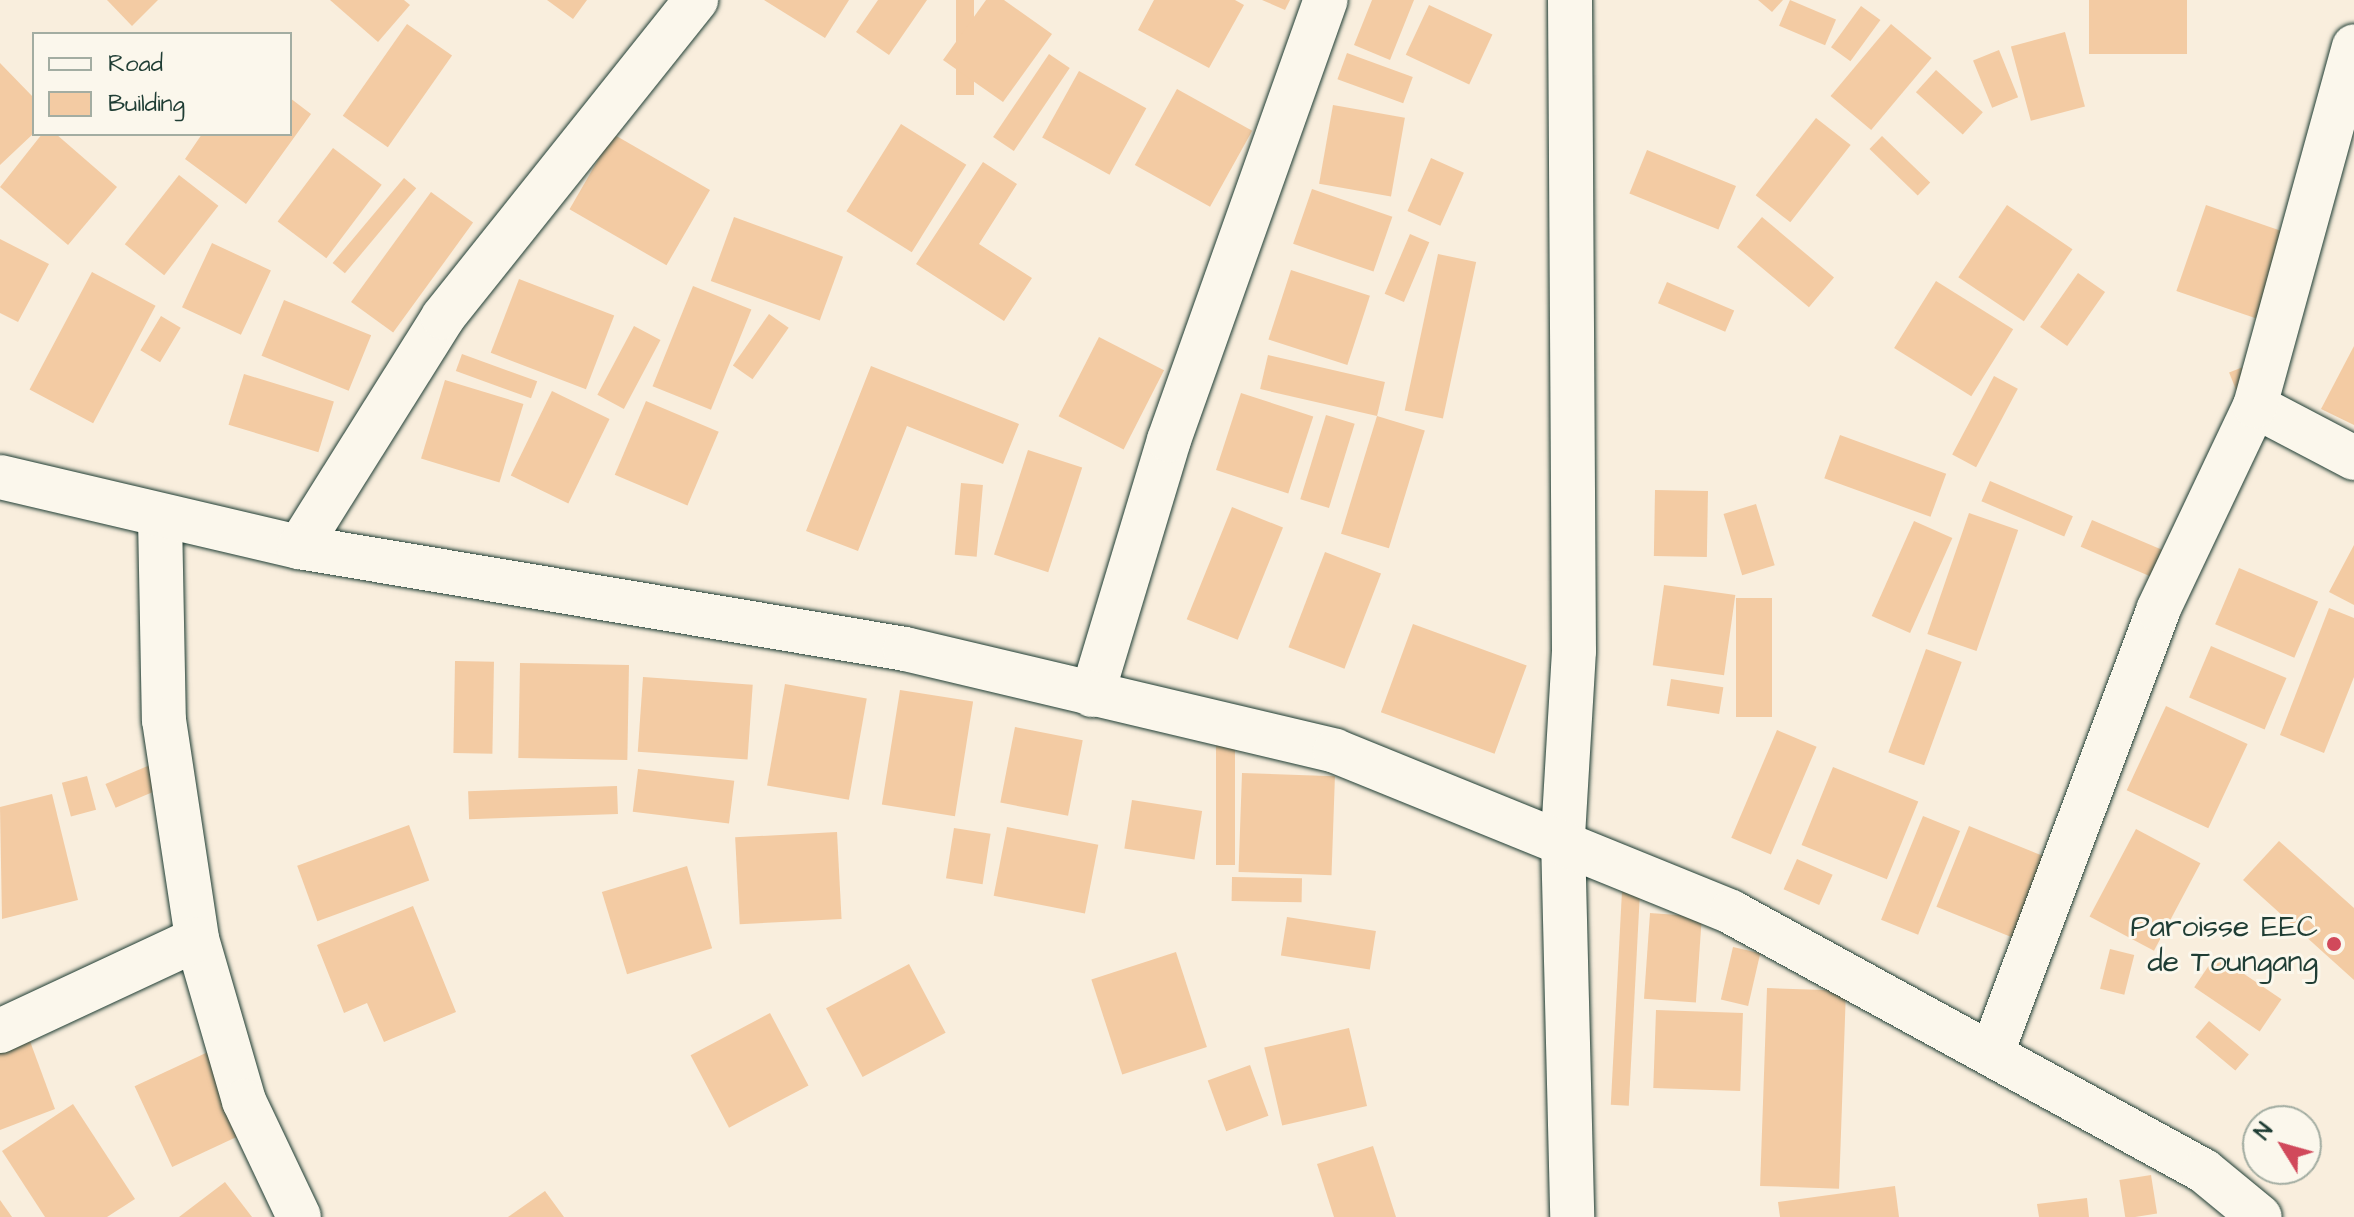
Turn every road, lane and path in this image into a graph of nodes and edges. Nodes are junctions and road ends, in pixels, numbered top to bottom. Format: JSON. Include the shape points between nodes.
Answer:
{"nodes":[{"id":1,"x":696,"y":0,"type":"edge"},
{"id":2,"x":1326,"y":0,"type":"edge"},
{"id":3,"x":1570,"y":0,"type":"edge"},
{"id":4,"x":2354,"y":46,"type":"edge"},
{"id":5,"x":2346,"y":119,"type":"edge"},
{"id":6,"x":2255,"y":406,"type":"junction"},
{"id":7,"x":2354,"y":458,"type":"edge"},
{"id":8,"x":0,"y":477,"type":"edge"},
{"id":9,"x":160,"y":518,"type":"junction"},
{"id":10,"x":299,"y":547,"type":"junction"},
{"id":11,"x":1092,"y":695,"type":"junction"},
{"id":12,"x":1563,"y":838,"type":"junction"},
{"id":13,"x":197,"y":939,"type":"junction"},
{"id":14,"x":0,"y":1031,"type":"edge"},
{"id":15,"x":1993,"y":1050,"type":"junction"},
{"id":16,"x":299,"y":1217,"type":"edge"},
{"id":17,"x":1572,"y":1217,"type":"edge"},
{"id":18,"x":2260,"y":1217,"type":"edge"}],
"edges":[{"from":1,"to":10,"type":"street","via":[[443,317]]},
{"from":2,"to":11,"type":"street","via":[[1169,440]]},
{"from":3,"to":12,"type":"street","via":[[1574,651]]},
{"from":4,"to":5,"type":"street"},
{"from":5,"to":6,"type":"street"},
{"from":6,"to":7,"type":"street"},
{"from":6,"to":15,"type":"street","via":[[2158,610]]},
{"from":8,"to":9,"type":"street"},
{"from":9,"to":10,"type":"street"},
{"from":9,"to":13,"type":"street","via":[[164,720]]},
{"from":10,"to":11,"type":"street","via":[[905,649]]},
{"from":11,"to":12,"type":"street","via":[[1335,751]]},
{"from":12,"to":15,"type":"street","via":[[1731,912]]},
{"from":12,"to":17,"type":"street"},
{"from":13,"to":14,"type":"street"},
{"from":13,"to":16,"type":"street","via":[[244,1101]]},
{"from":15,"to":18,"type":"street","via":[[2204,1171]]}]}
